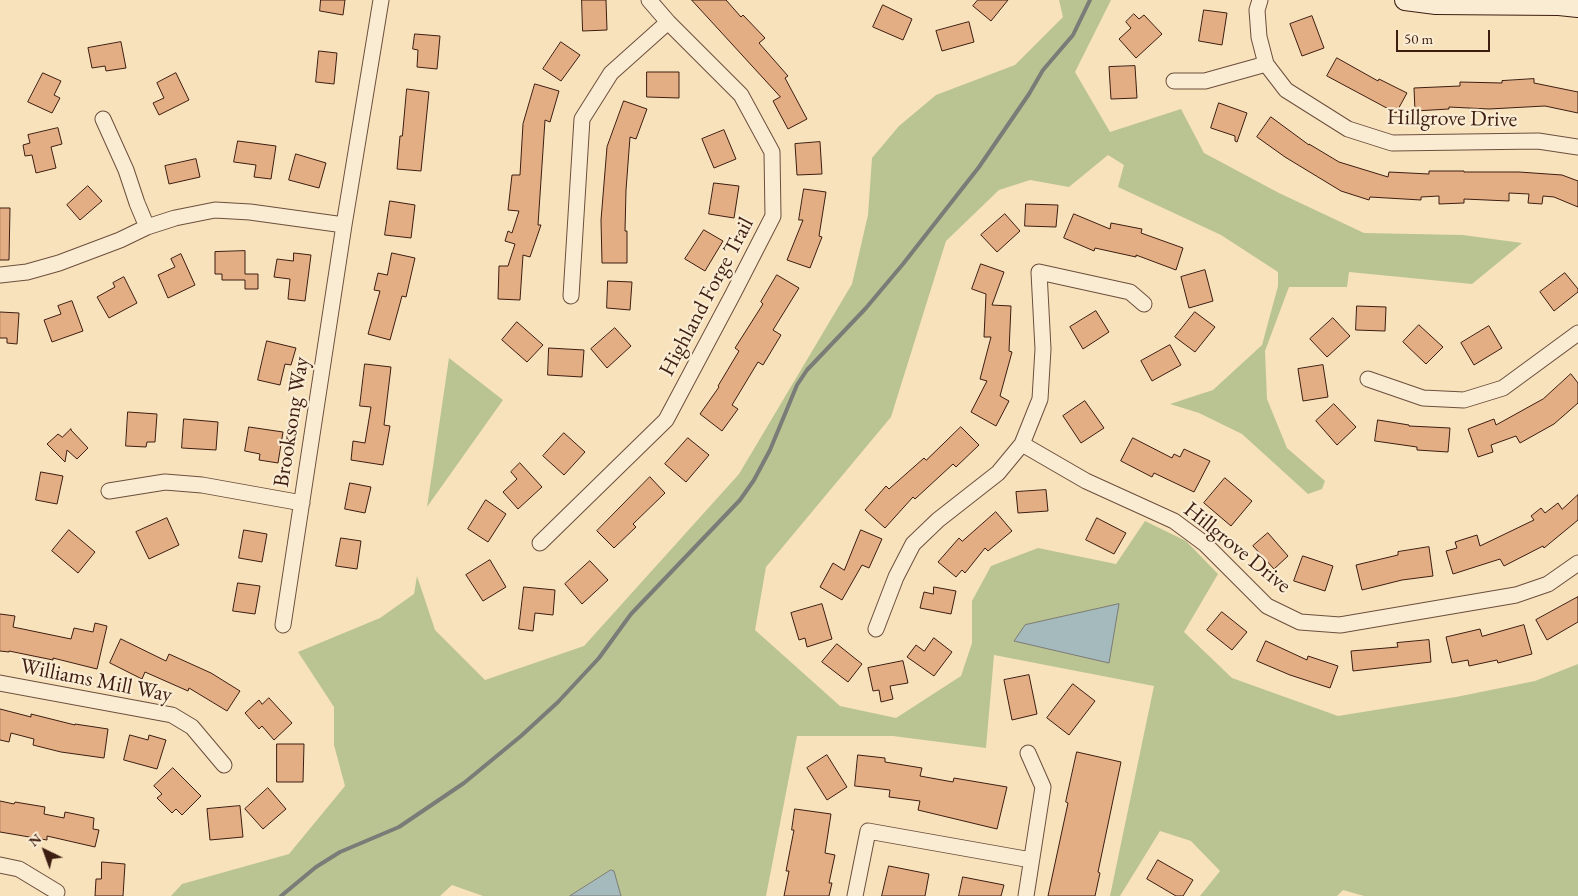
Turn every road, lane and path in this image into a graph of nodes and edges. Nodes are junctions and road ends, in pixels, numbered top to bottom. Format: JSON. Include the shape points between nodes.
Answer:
{"nodes":[{"id":1,"x":381,"y":0,"type":"edge"},
{"id":2,"x":649,"y":0,"type":"edge"},
{"id":3,"x":1260,"y":0,"type":"edge"},
{"id":4,"x":1405,"y":0,"type":"edge"},
{"id":5,"x":1578,"y":7,"type":"edge"},
{"id":6,"x":668,"y":22,"type":"junction"},
{"id":7,"x":1266,"y":64,"type":"junction"},
{"id":8,"x":1174,"y":81,"type":"dead end"},
{"id":9,"x":103,"y":119,"type":"dead end"},
{"id":10,"x":1578,"y":147,"type":"edge"},
{"id":11,"x":344,"y":225,"type":"junction"},
{"id":12,"x":147,"y":226,"type":"junction"},
{"id":13,"x":0,"y":275,"type":"edge"},
{"id":14,"x":572,"y":296,"type":"dead end"},
{"id":15,"x":1144,"y":304,"type":"dead end"},
{"id":16,"x":1578,"y":333,"type":"edge"},
{"id":17,"x":1368,"y":380,"type":"dead end"},
{"id":18,"x":1022,"y":444,"type":"junction"},
{"id":19,"x":109,"y":491,"type":"dead end"},
{"id":20,"x":302,"y":503,"type":"junction"},
{"id":21,"x":540,"y":543,"type":"dead end"},
{"id":22,"x":1578,"y":563,"type":"edge"},
{"id":23,"x":283,"y":625,"type":"dead end"},
{"id":24,"x":876,"y":629,"type":"dead end"},
{"id":25,"x":0,"y":683,"type":"edge"},
{"id":26,"x":1028,"y":753,"type":"dead end"},
{"id":27,"x":224,"y":765,"type":"dead end"},
{"id":28,"x":1031,"y":860,"type":"junction"},
{"id":29,"x":0,"y":865,"type":"edge"},
{"id":30,"x":57,"y":892,"type":"dead end"},
{"id":31,"x":855,"y":896,"type":"edge"},
{"id":32,"x":1026,"y":896,"type":"edge"}],
"edges":[{"from":1,"to":11,"type":"street","name":"Brooksong Way"},
{"from":2,"to":6,"type":"street","name":"Highland Forge Trail"},
{"from":3,"to":7,"type":"street","name":"Hillgrove Drive","via":[[1257,10],[1259,37]]},
{"from":4,"to":5,"type":"street","via":[[1436,4]]},
{"from":6,"to":14,"type":"street","via":[[611,73],[582,119]]},
{"from":6,"to":21,"type":"street","name":"Highland Forge Trail","via":[[741,95],[772,152],[773,216],[666,420]]},
{"from":7,"to":8,"type":"street","via":[[1205,80]]},
{"from":7,"to":10,"type":"street","name":"Hillgrove Drive","via":[[1286,90],[1348,130],[1367,137],[1392,143],[1538,141]]},
{"from":9,"to":12,"type":"street"},
{"from":11,"to":12,"type":"street","via":[[215,210]]},
{"from":11,"to":20,"type":"street","name":"Brooksong Way"},
{"from":12,"to":13,"type":"street","via":[[120,240],[58,263],[27,272]]},
{"from":15,"to":18,"type":"street","via":[[1130,292],[1039,272],[1043,349],[1040,399]]},
{"from":16,"to":17,"type":"street","via":[[1503,388],[1464,400],[1423,398]]},
{"from":18,"to":22,"type":"street","name":"Hillgrove Drive","via":[[1086,481],[1174,521],[1205,544],[1267,606],[1300,622],[1340,625],[1516,595],[1548,584]]},
{"from":18,"to":24,"type":"street","via":[[998,473],[912,544]]},
{"from":19,"to":20,"type":"street","via":[[165,482],[202,485]]},
{"from":20,"to":23,"type":"street","name":"Brooksong Way"},
{"from":25,"to":27,"type":"street","name":"Williams Mill Way","via":[[172,715],[192,727]]},
{"from":26,"to":28,"type":"street","via":[[1043,787]]},
{"from":28,"to":31,"type":"street","via":[[868,831]]},
{"from":28,"to":32,"type":"street"},
{"from":29,"to":30,"type":"street","via":[[19,869]]}]}
